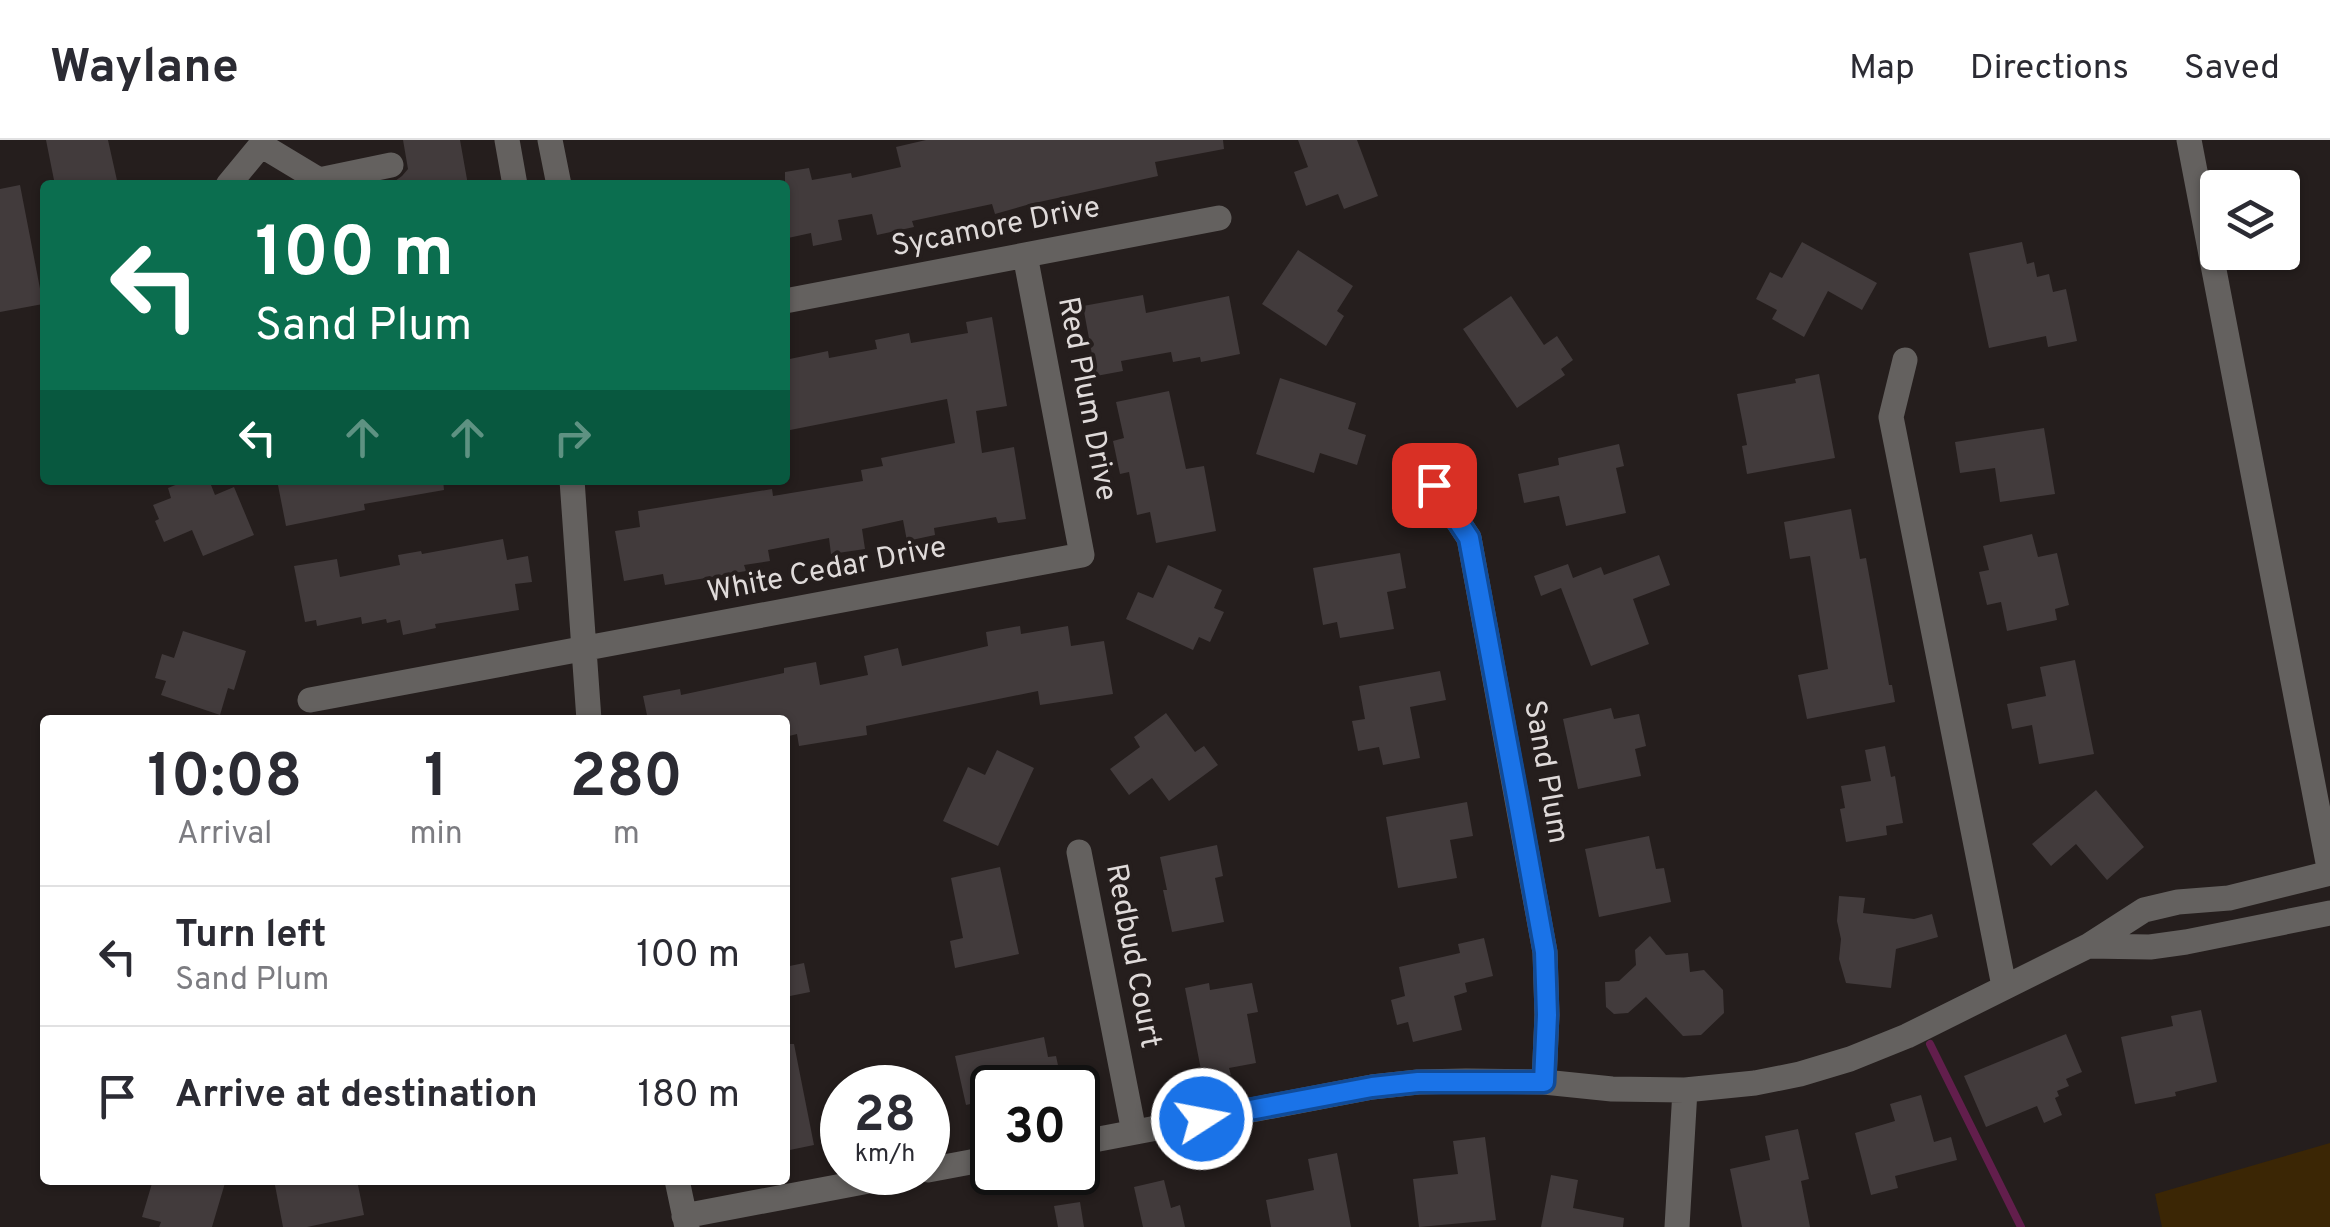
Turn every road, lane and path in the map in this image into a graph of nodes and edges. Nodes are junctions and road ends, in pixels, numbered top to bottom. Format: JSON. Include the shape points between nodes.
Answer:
{"nodes":[{"id":1,"x":507,"y":140,"type":"edge"},
{"id":2,"x":550,"y":140,"type":"edge"},
{"id":3,"x":2188,"y":140,"type":"edge"},
{"id":4,"x":261,"y":143,"type":"edge"},
{"id":5,"x":391,"y":165,"type":"dead end"},
{"id":6,"x":232,"y":180,"type":"edge"},
{"id":7,"x":514,"y":180,"type":"edge"},
{"id":8,"x":557,"y":180,"type":"edge"},
{"id":9,"x":1220,"y":218,"type":"dead end"},
{"id":10,"x":1025,"y":255,"type":"junction"},
{"id":11,"x":790,"y":300,"type":"edge"},
{"id":12,"x":1905,"y":360,"type":"dead end"},
{"id":13,"x":572,"y":485,"type":"edge"},
{"id":14,"x":1434,"y":485,"type":"dead end"},
{"id":15,"x":1082,"y":555,"type":"joint"},
{"id":16,"x":583,"y":650,"type":"junction"},
{"id":17,"x":310,"y":700,"type":"dead end"},
{"id":18,"x":589,"y":715,"type":"edge"},
{"id":19,"x":1079,"y":852,"type":"dead end"},
{"id":20,"x":2330,"y":874,"type":"edge"},
{"id":21,"x":2229,"y":898,"type":"junction"},
{"id":22,"x":2330,"y":913,"type":"edge"},
{"id":23,"x":2235,"y":932,"type":"junction"},
{"id":24,"x":2088,"y":946,"type":"junction"},
{"id":25,"x":2004,"y":986,"type":"junction"},
{"id":26,"x":1544,"y":1082,"type":"junction"},
{"id":27,"x":1685,"y":1090,"type":"junction"},
{"id":28,"x":1134,"y":1132,"type":"junction"},
{"id":29,"x":1100,"y":1138,"type":"edge"},
{"id":30,"x":679,"y":1185,"type":"edge"},
{"id":31,"x":820,"y":1192,"type":"edge"},
{"id":32,"x":685,"y":1221,"type":"edge"},
{"id":33,"x":1677,"y":1227,"type":"edge"}],
"edges":[{"from":1,"to":7,"type":"street"},
{"from":2,"to":8,"type":"street"},
{"from":3,"to":20,"type":"street"},
{"from":4,"to":5,"type":"street","via":[[319,180]]},
{"from":4,"to":6,"type":"street"},
{"from":9,"to":10,"type":"street","name":"Sycamore Drive"},
{"from":10,"to":11,"type":"street","name":"Sycamore Drive"},
{"from":10,"to":15,"type":"street","name":"Red Plum Drive"},
{"from":12,"to":25,"type":"street","via":[[1892,417]]},
{"from":13,"to":16,"type":"street"},
{"from":14,"to":26,"type":"street","name":"Sand Plum","via":[[1469,538],[1542,933]]},
{"from":15,"to":16,"type":"street","name":"White Cedar Drive"},
{"from":16,"to":17,"type":"street","name":"White Cedar Drive"},
{"from":16,"to":18,"type":"street"},
{"from":19,"to":28,"type":"street","name":"Redbud Court"},
{"from":20,"to":21,"type":"street"},
{"from":21,"to":23,"type":"street"},
{"from":21,"to":24,"type":"street","via":[[2144,910]]},
{"from":22,"to":23,"type":"street"},
{"from":23,"to":24,"type":"street","via":[[2150,947]]},
{"from":24,"to":25,"type":"street"},
{"from":25,"to":27,"type":"street","via":[[1850,1060],[1755,1083]]},
{"from":26,"to":27,"type":"street"},
{"from":26,"to":28,"type":"street","via":[[1372,1087]]},
{"from":27,"to":33,"type":"street"},
{"from":28,"to":29,"type":"street"},
{"from":30,"to":32,"type":"street"},
{"from":31,"to":32,"type":"street"}]}
